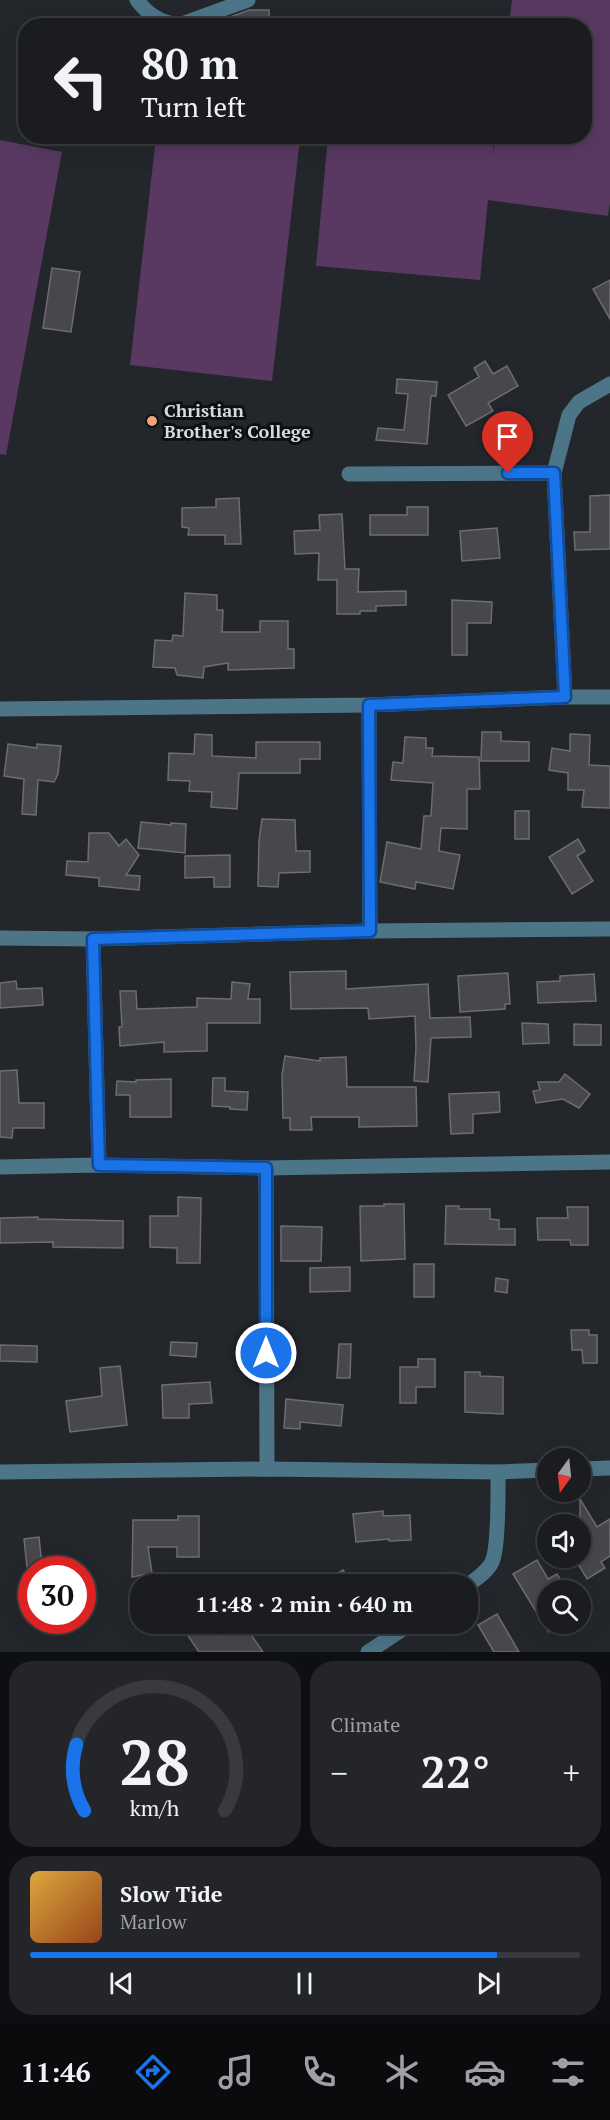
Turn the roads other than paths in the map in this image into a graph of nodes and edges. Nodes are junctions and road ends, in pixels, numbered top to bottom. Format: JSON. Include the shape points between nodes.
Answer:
{"nodes":[{"id":1,"x":137,"y":0,"type":"edge"},
{"id":2,"x":248,"y":0,"type":"edge"},
{"id":3,"x":156,"y":18,"type":"edge"},
{"id":4,"x":198,"y":18,"type":"edge"},
{"id":5,"x":610,"y":384,"type":"edge"},
{"id":6,"x":554,"y":473,"type":"junction"},
{"id":7,"x":349,"y":474,"type":"dead end"},
{"id":8,"x":565,"y":697,"type":"junction"},
{"id":9,"x":610,"y":697,"type":"edge"},
{"id":10,"x":369,"y":705,"type":"junction"},
{"id":11,"x":0,"y":709,"type":"edge"},
{"id":12,"x":610,"y":929,"type":"edge"},
{"id":13,"x":370,"y":931,"type":"junction"},
{"id":14,"x":0,"y":938,"type":"edge"},
{"id":15,"x":93,"y":939,"type":"junction"},
{"id":16,"x":610,"y":1162,"type":"edge"},
{"id":17,"x":99,"y":1165,"type":"junction"},
{"id":18,"x":0,"y":1167,"type":"edge"},
{"id":19,"x":266,"y":1168,"type":"junction"},
{"id":20,"x":610,"y":1468,"type":"edge"},
{"id":21,"x":267,"y":1469,"type":"junction"},
{"id":22,"x":591,"y":1469,"type":"edge"},
{"id":23,"x":537,"y":1470,"type":"edge"},
{"id":24,"x":0,"y":1472,"type":"edge"},
{"id":25,"x":498,"y":1472,"type":"junction"},
{"id":26,"x":478,"y":1577,"type":"edge"},
{"id":27,"x":395,"y":1634,"type":"edge"},
{"id":28,"x":368,"y":1652,"type":"edge"}],
"edges":[{"from":1,"to":3,"type":"street"},
{"from":2,"to":4,"type":"street"},
{"from":5,"to":6,"type":"street","via":[[579,402],[569,415]]},
{"from":6,"to":7,"type":"street"},
{"from":6,"to":8,"type":"street"},
{"from":8,"to":9,"type":"street"},
{"from":8,"to":10,"type":"street"},
{"from":10,"to":11,"type":"street"},
{"from":10,"to":13,"type":"street"},
{"from":12,"to":13,"type":"street"},
{"from":13,"to":15,"type":"street"},
{"from":14,"to":15,"type":"street"},
{"from":15,"to":17,"type":"street"},
{"from":16,"to":19,"type":"street"},
{"from":17,"to":18,"type":"street"},
{"from":17,"to":19,"type":"street"},
{"from":19,"to":21,"type":"street"},
{"from":20,"to":22,"type":"street"},
{"from":21,"to":24,"type":"street"},
{"from":21,"to":25,"type":"street"},
{"from":23,"to":25,"type":"street"},
{"from":25,"to":26,"type":"street","via":[[492,1562]]},
{"from":27,"to":28,"type":"street"}]}
